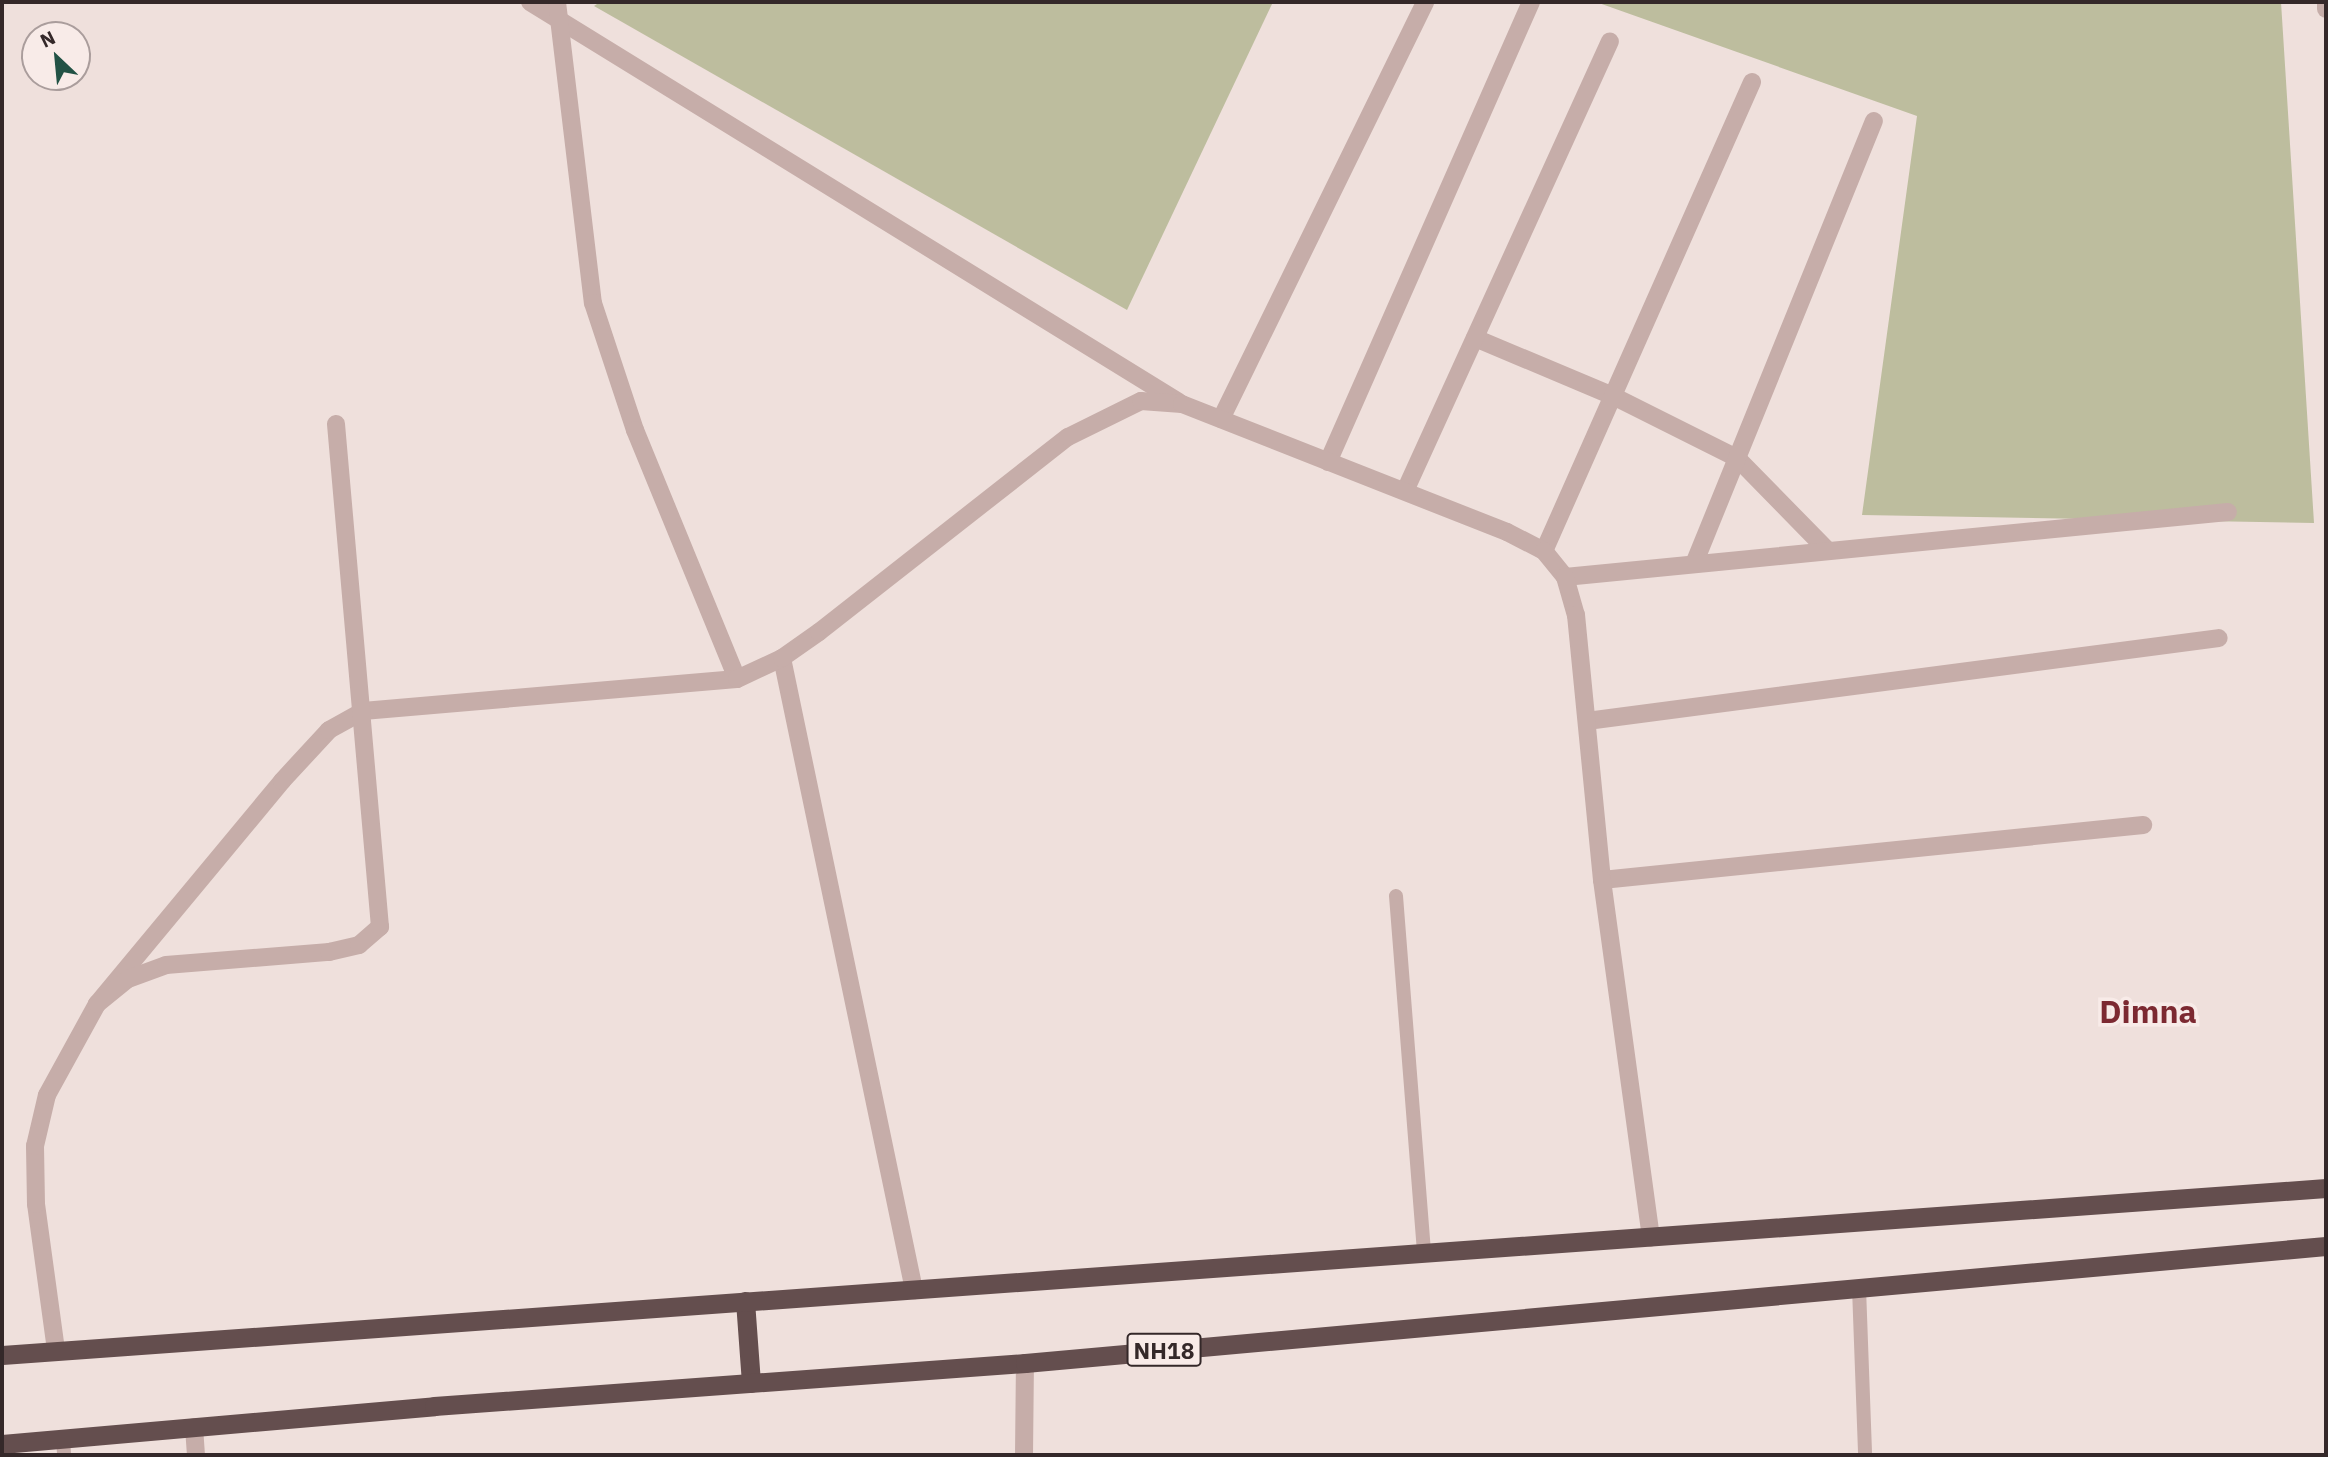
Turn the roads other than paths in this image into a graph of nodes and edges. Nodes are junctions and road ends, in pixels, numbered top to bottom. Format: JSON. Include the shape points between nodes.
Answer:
{"nodes":[{"id":1,"x":530,"y":2,"type":"edge"},
{"id":2,"x":1425,"y":2,"type":"edge"},
{"id":3,"x":1531,"y":2,"type":"edge"},
{"id":4,"x":2326,"y":2,"type":"edge"},
{"id":5,"x":2326,"y":9,"type":"edge"},
{"id":6,"x":558,"y":11,"type":"edge"},
{"id":7,"x":1610,"y":42,"type":"dead end"},
{"id":8,"x":1752,"y":82,"type":"dead end"},
{"id":9,"x":1874,"y":121,"type":"dead end"},
{"id":10,"x":1475,"y":338,"type":"junction"},
{"id":11,"x":1613,"y":396,"type":"junction"},
{"id":12,"x":1181,"y":404,"type":"junction"},
{"id":13,"x":1221,"y":419,"type":"junction"},
{"id":14,"x":336,"y":424,"type":"dead end"},
{"id":15,"x":1737,"y":458,"type":"junction"},
{"id":16,"x":1328,"y":462,"type":"junction"},
{"id":17,"x":1405,"y":491,"type":"junction"},
{"id":18,"x":2228,"y":512,"type":"dead end"},
{"id":19,"x":1544,"y":551,"type":"junction"},
{"id":20,"x":1828,"y":551,"type":"junction"},
{"id":21,"x":1694,"y":564,"type":"junction"},
{"id":22,"x":1565,"y":577,"type":"junction"},
{"id":23,"x":2219,"y":638,"type":"dead end"},
{"id":24,"x":782,"y":658,"type":"junction"},
{"id":25,"x":737,"y":678,"type":"junction"},
{"id":26,"x":363,"y":711,"type":"junction"},
{"id":27,"x":1587,"y":721,"type":"junction"},
{"id":28,"x":2143,"y":825,"type":"dead end"},
{"id":29,"x":1602,"y":880,"type":"junction"},
{"id":30,"x":1396,"y":896,"type":"dead end"},
{"id":31,"x":97,"y":1004,"type":"junction"},
{"id":32,"x":2326,"y":1188,"type":"edge"},
{"id":33,"x":1651,"y":1238,"type":"junction"},
{"id":34,"x":2326,"y":1246,"type":"edge"},
{"id":35,"x":1424,"y":1254,"type":"junction"},
{"id":36,"x":1859,"y":1288,"type":"junction"},
{"id":37,"x":914,"y":1290,"type":"junction"},
{"id":38,"x":745,"y":1301,"type":"junction"},
{"id":39,"x":56,"y":1350,"type":"junction"},
{"id":40,"x":2,"y":1355,"type":"edge"},
{"id":41,"x":1025,"y":1363,"type":"junction"},
{"id":42,"x":751,"y":1383,"type":"junction"},
{"id":43,"x":194,"y":1427,"type":"junction"},
{"id":44,"x":2,"y":1444,"type":"edge"},
{"id":45,"x":64,"y":1447,"type":"edge"},
{"id":46,"x":196,"y":1455,"type":"edge"},
{"id":47,"x":1024,"y":1455,"type":"edge"},
{"id":48,"x":1865,"y":1455,"type":"edge"}],
"edges":[{"from":1,"to":6,"type":"street"},
{"from":2,"to":13,"type":"street"},
{"from":3,"to":16,"type":"street"},
{"from":4,"to":5,"type":"street"},
{"from":6,"to":12,"type":"street"},
{"from":6,"to":25,"type":"street","via":[[593,303],[635,430]]},
{"from":7,"to":10,"type":"street"},
{"from":8,"to":11,"type":"street"},
{"from":9,"to":15,"type":"street"},
{"from":10,"to":11,"type":"street"},
{"from":10,"to":17,"type":"street"},
{"from":11,"to":15,"type":"street"},
{"from":11,"to":19,"type":"street"},
{"from":12,"to":13,"type":"street"},
{"from":12,"to":24,"type":"street","via":[[1141,401],[1068,437]]},
{"from":13,"to":16,"type":"street"},
{"from":14,"to":26,"type":"street"},
{"from":15,"to":20,"type":"street"},
{"from":15,"to":21,"type":"street"},
{"from":16,"to":17,"type":"street"},
{"from":17,"to":19,"type":"street"},
{"from":18,"to":20,"type":"street"},
{"from":19,"to":22,"type":"street"},
{"from":20,"to":21,"type":"street"},
{"from":21,"to":22,"type":"street"},
{"from":22,"to":27,"type":"street","via":[[1576,615]]},
{"from":23,"to":27,"type":"street"},
{"from":24,"to":25,"type":"street"},
{"from":24,"to":37,"type":"street"},
{"from":25,"to":26,"type":"street"},
{"from":26,"to":31,"type":"street","via":[[330,730],[282,781]]},
{"from":26,"to":31,"type":"street","via":[[380,927],[359,945],[329,952],[166,965],[128,979]]},
{"from":27,"to":29,"type":"street"},
{"from":28,"to":29,"type":"street"},
{"from":29,"to":33,"type":"street"},
{"from":30,"to":35,"type":"lane"},
{"from":31,"to":39,"type":"street","via":[[47,1095],[35,1146],[36,1205]]},
{"from":32,"to":33,"type":"highway"},
{"from":33,"to":35,"type":"highway"},
{"from":34,"to":36,"type":"highway","number":"NH18"},
{"from":35,"to":37,"type":"highway"},
{"from":36,"to":41,"type":"highway","number":"NH18"},
{"from":36,"to":48,"type":"lane"},
{"from":37,"to":38,"type":"highway"},
{"from":38,"to":39,"type":"highway"},
{"from":38,"to":42,"type":"highway"},
{"from":39,"to":40,"type":"highway"},
{"from":41,"to":42,"type":"highway","number":"NH18"},
{"from":41,"to":47,"type":"street"},
{"from":42,"to":43,"type":"highway","number":"NH18"},
{"from":43,"to":45,"type":"highway","number":"NH18"},
{"from":43,"to":46,"type":"street"},
{"from":44,"to":45,"type":"highway","number":"NH18"}]}
